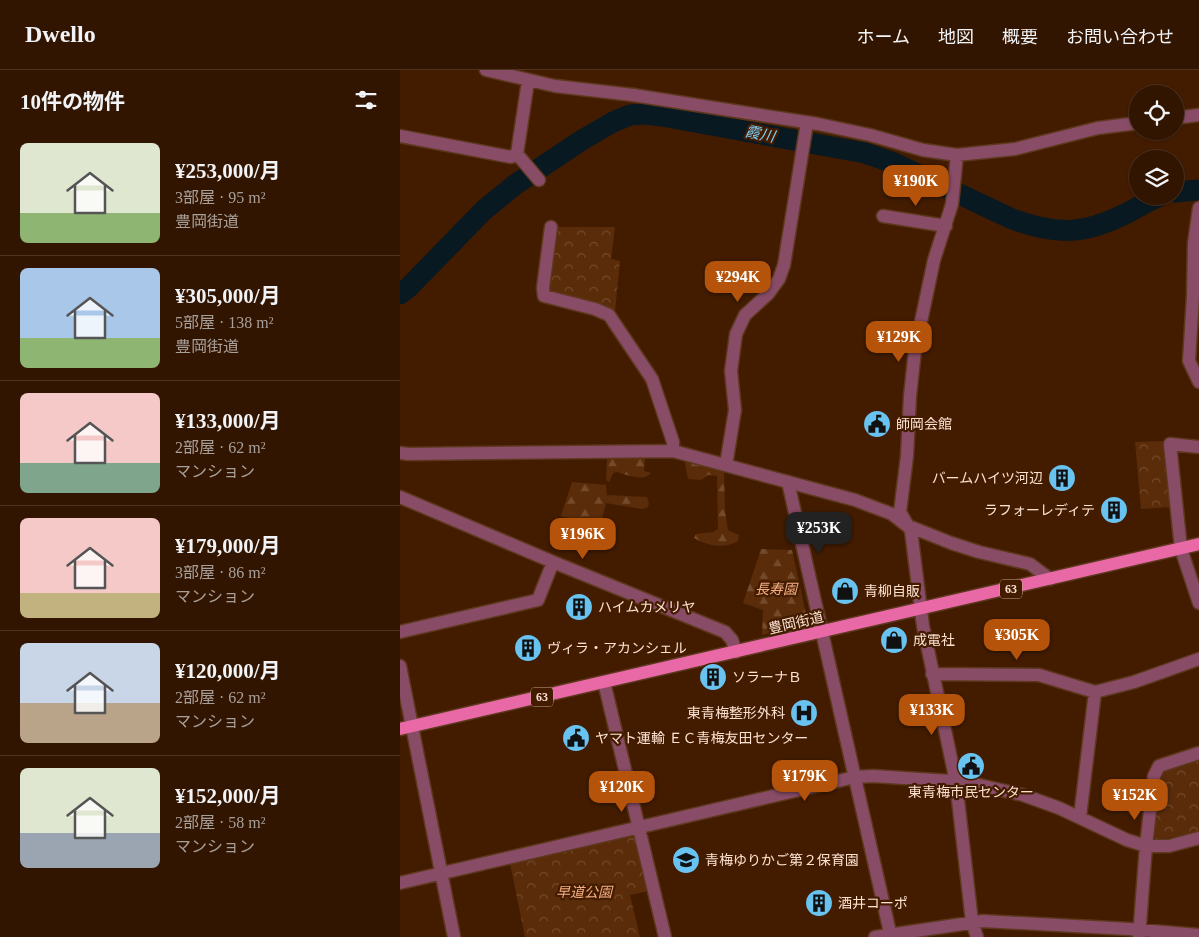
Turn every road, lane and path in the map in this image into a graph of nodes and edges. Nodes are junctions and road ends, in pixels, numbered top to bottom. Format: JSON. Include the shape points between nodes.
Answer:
{"nodes":[{"id":1,"x":486,"y":70,"type":"edge"},
{"id":2,"x":528,"y":81,"type":"junction"},
{"id":3,"x":1199,"y":115,"type":"edge"},
{"id":4,"x":1184,"y":117,"type":"edge"},
{"id":5,"x":1129,"y":124,"type":"edge"},
{"id":6,"x":806,"y":128,"type":"junction"},
{"id":7,"x":400,"y":136,"type":"edge"},
{"id":8,"x":517,"y":154,"type":"junction"},
{"id":9,"x":957,"y":155,"type":"junction"},
{"id":10,"x":539,"y":180,"type":"dead end"},
{"id":11,"x":1199,"y":208,"type":"edge"},
{"id":12,"x":883,"y":216,"type":"dead end"},
{"id":13,"x":946,"y":226,"type":"junction"},
{"id":14,"x":551,"y":228,"type":"dead end"},
{"id":15,"x":1199,"y":382,"type":"edge"},
{"id":16,"x":1199,"y":447,"type":"edge"},
{"id":17,"x":673,"y":451,"type":"junction"},
{"id":18,"x":400,"y":453,"type":"edge"},
{"id":19,"x":726,"y":465,"type":"junction"},
{"id":20,"x":788,"y":482,"type":"junction"},
{"id":21,"x":400,"y":497,"type":"edge"},
{"id":22,"x":906,"y":525,"type":"junction"},
{"id":23,"x":1199,"y":544,"type":"edge"},
{"id":24,"x":1181,"y":549,"type":"junction"},
{"id":25,"x":553,"y":562,"type":"junction"},
{"id":26,"x":1050,"y":579,"type":"junction"},
{"id":27,"x":1199,"y":603,"type":"edge"},
{"id":28,"x":920,"y":610,"type":"junction"},
{"id":29,"x":400,"y":632,"type":"edge"},
{"id":30,"x":823,"y":632,"type":"junction"},
{"id":31,"x":736,"y":652,"type":"junction"},
{"id":32,"x":1199,"y":659,"type":"edge"},
{"id":33,"x":400,"y":666,"type":"edge"},
{"id":34,"x":932,"y":674,"type":"junction"},
{"id":35,"x":604,"y":682,"type":"junction"},
{"id":36,"x":1096,"y":692,"type":"junction"},
{"id":37,"x":406,"y":728,"type":"edge"},
{"id":38,"x":1199,"y":753,"type":"edge"},
{"id":39,"x":855,"y":777,"type":"junction"},
{"id":40,"x":956,"y":782,"type":"junction"},
{"id":41,"x":1080,"y":817,"type":"junction"},
{"id":42,"x":640,"y":828,"type":"junction"},
{"id":43,"x":1199,"y":838,"type":"edge"},
{"id":44,"x":1146,"y":846,"type":"junction"},
{"id":45,"x":441,"y":873,"type":"junction"},
{"id":46,"x":400,"y":883,"type":"edge"},
{"id":47,"x":972,"y":922,"type":"junction"},
{"id":48,"x":1139,"y":934,"type":"edge"},
{"id":49,"x":1199,"y":935,"type":"edge"},
{"id":50,"x":891,"y":936,"type":"edge"},
{"id":51,"x":454,"y":937,"type":"edge"},
{"id":52,"x":665,"y":937,"type":"edge"},
{"id":53,"x":875,"y":937,"type":"edge"},
{"id":54,"x":977,"y":937,"type":"edge"}],
"edges":[{"from":1,"to":2,"type":"street"},
{"from":2,"to":6,"type":"street","via":[[633,95]]},
{"from":2,"to":8,"type":"street"},
{"from":3,"to":4,"type":"street"},
{"from":5,"to":9,"type":"street","via":[[1098,128],[1015,149]]},
{"from":6,"to":9,"type":"street","via":[[870,135],[923,150]]},
{"from":6,"to":19,"type":"street","via":[[784,265],[768,294],[745,315],[736,334],[731,371],[735,410]]},
{"from":7,"to":8,"type":"street","via":[[511,157]]},
{"from":8,"to":10,"type":"street"},
{"from":9,"to":13,"type":"street","via":[[953,201]]},
{"from":11,"to":15,"type":"street","via":[[1194,243],[1189,362]]},
{"from":12,"to":13,"type":"street"},
{"from":13,"to":22,"type":"street","via":[[924,300],[912,368],[900,512]]},
{"from":14,"to":17,"type":"street","via":[[544,296],[609,315],[652,379],[673,442]]},
{"from":16,"to":24,"type":"street","via":[[1170,444]]},
{"from":17,"to":18,"type":"street"},
{"from":17,"to":19,"type":"street"},
{"from":19,"to":20,"type":"street"},
{"from":20,"to":22,"type":"street","via":[[863,502],[892,514]]},
{"from":20,"to":30,"type":"street"},
{"from":21,"to":25,"type":"street"},
{"from":22,"to":26,"type":"street","via":[[950,543],[1030,564]]},
{"from":22,"to":28,"type":"street","via":[[911,531]]},
{"from":23,"to":24,"type":"main road","name":"豊岡街道","number":"63"},
{"from":24,"to":26,"type":"main road","name":"豊岡街道","number":"63"},
{"from":24,"to":27,"type":"street"},
{"from":25,"to":29,"type":"street","via":[[538,600]]},
{"from":25,"to":31,"type":"street","via":[[725,632]]},
{"from":26,"to":28,"type":"main road","name":"豊岡街道","number":"63"},
{"from":28,"to":30,"type":"main road","name":"豊岡街道","number":"63"},
{"from":28,"to":34,"type":"street"},
{"from":30,"to":31,"type":"main road","name":"豊岡街道","number":"63"},
{"from":30,"to":39,"type":"street"},
{"from":31,"to":35,"type":"main road","name":"豊岡街道","number":"63"},
{"from":32,"to":36,"type":"street"},
{"from":33,"to":37,"type":"street"},
{"from":34,"to":36,"type":"street","via":[[1039,675]]},
{"from":34,"to":40,"type":"street"},
{"from":35,"to":37,"type":"main road","name":"豊岡街道","number":"63"},
{"from":35,"to":42,"type":"street"},
{"from":36,"to":41,"type":"street"},
{"from":37,"to":45,"type":"street"},
{"from":38,"to":44,"type":"street","via":[[1159,766],[1154,776]]},
{"from":39,"to":40,"type":"street"},
{"from":39,"to":42,"type":"street"},
{"from":39,"to":50,"type":"street"},
{"from":40,"to":41,"type":"street","via":[[1023,795]]},
{"from":40,"to":47,"type":"street"},
{"from":41,"to":44,"type":"street"},
{"from":42,"to":45,"type":"street"},
{"from":42,"to":52,"type":"street"},
{"from":43,"to":44,"type":"street","via":[[1169,846]]},
{"from":44,"to":48,"type":"street"},
{"from":45,"to":46,"type":"street"},
{"from":45,"to":51,"type":"street"},
{"from":47,"to":48,"type":"street"},
{"from":47,"to":50,"type":"street"},
{"from":47,"to":54,"type":"street"},
{"from":48,"to":49,"type":"street"},
{"from":50,"to":53,"type":"street"}]}
